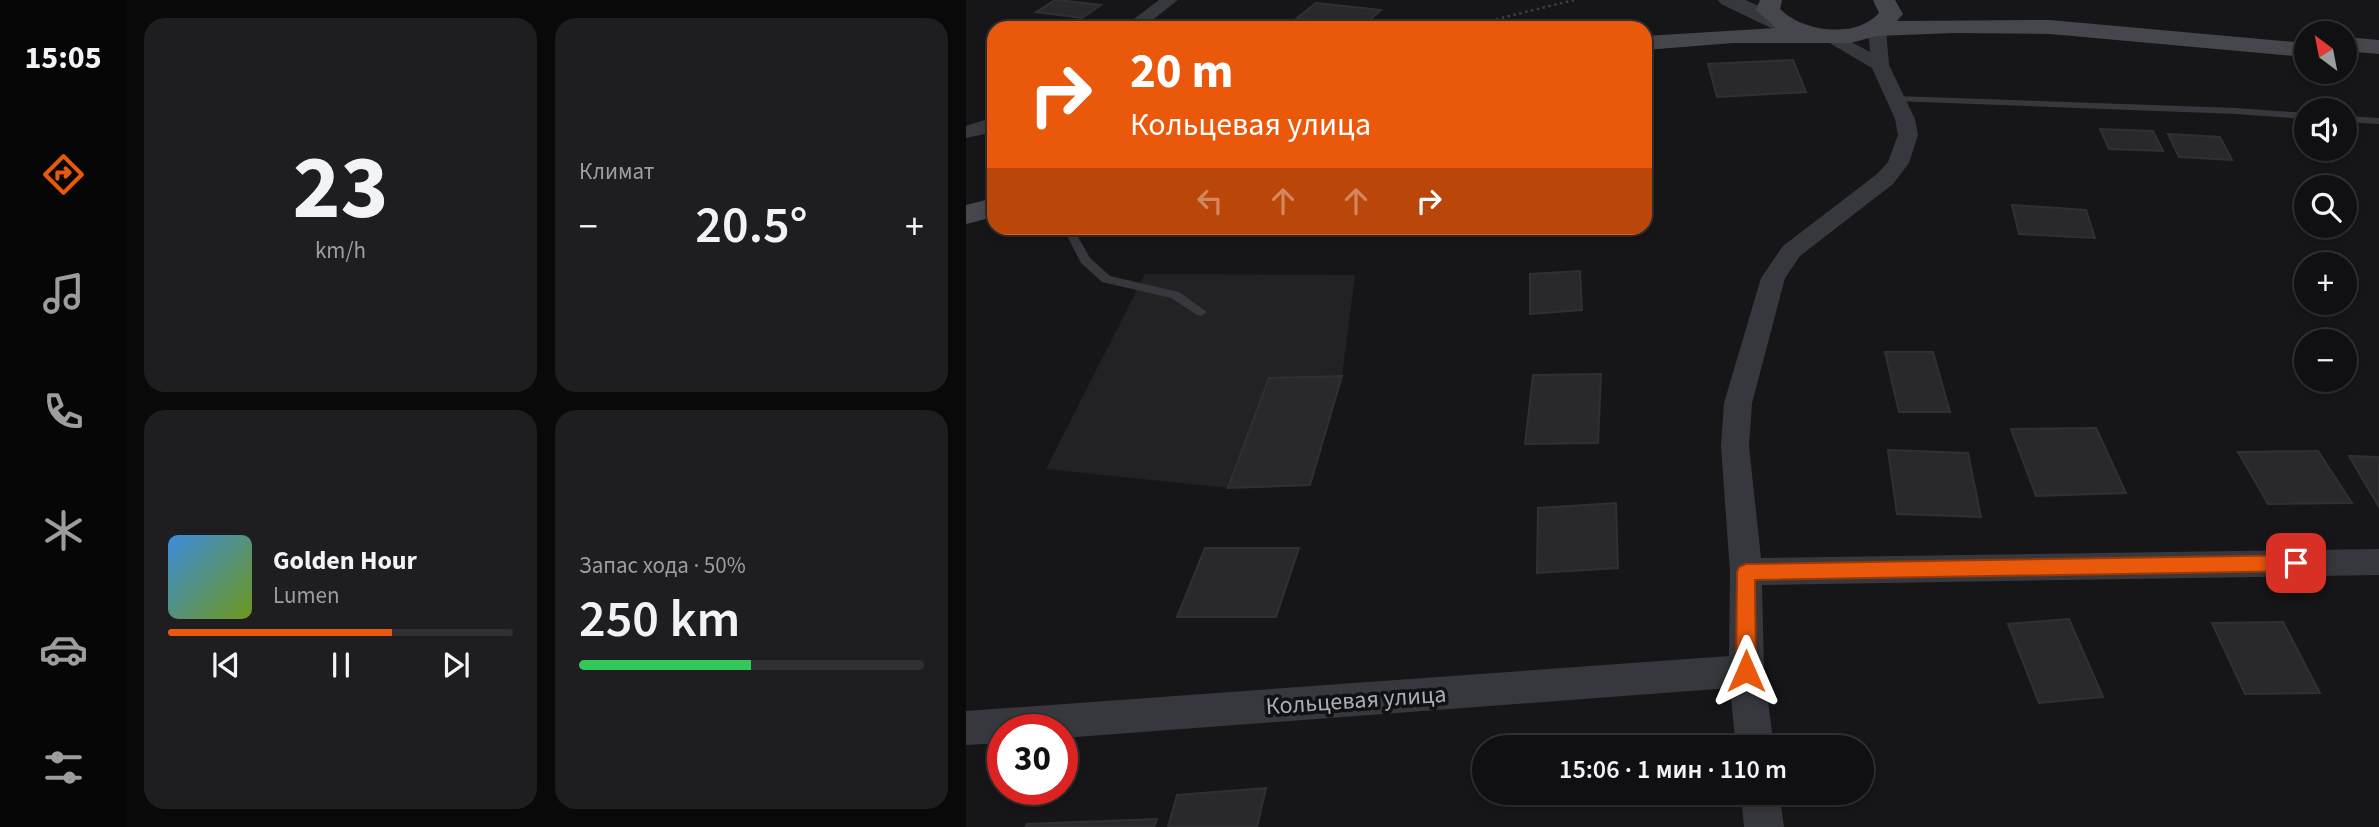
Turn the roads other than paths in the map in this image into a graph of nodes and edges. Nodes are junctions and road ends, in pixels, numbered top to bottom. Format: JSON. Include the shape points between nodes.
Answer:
{"nodes":[{"id":1,"x":1170,"y":0,"type":"edge"},
{"id":2,"x":1884,"y":0,"type":"edge"},
{"id":3,"x":1753,"y":2,"type":"edge"},
{"id":4,"x":1935,"y":3,"type":"dead end"},
{"id":5,"x":1712,"y":11,"type":"edge"},
{"id":6,"x":1140,"y":21,"type":"edge"},
{"id":7,"x":2092,"y":25,"type":"junction"},
{"id":8,"x":1877,"y":29,"type":"junction"},
{"id":9,"x":1652,"y":32,"type":"edge"},
{"id":10,"x":1825,"y":35,"type":"junction"},
{"id":11,"x":2294,"y":39,"type":"edge"},
{"id":12,"x":1652,"y":42,"type":"edge"},
{"id":13,"x":2357,"y":45,"type":"edge"},
{"id":14,"x":2379,"y":47,"type":"edge"},
{"id":15,"x":2294,"y":49,"type":"edge"},
{"id":16,"x":2357,"y":55,"type":"edge"},
{"id":17,"x":2379,"y":57,"type":"edge"},
{"id":18,"x":1880,"y":65,"type":"junction"},
{"id":19,"x":1896,"y":99,"type":"junction"},
{"id":20,"x":2294,"y":115,"type":"edge"},
{"id":21,"x":2357,"y":120,"type":"edge"},
{"id":22,"x":2379,"y":121,"type":"edge"},
{"id":23,"x":987,"y":127,"type":"edge"},
{"id":24,"x":966,"y":132,"type":"edge"},
{"id":25,"x":987,"y":196,"type":"edge"},
{"id":26,"x":966,"y":202,"type":"edge"},
{"id":27,"x":987,"y":209,"type":"edge"},
{"id":28,"x":966,"y":215,"type":"edge"},
{"id":29,"x":1072,"y":235,"type":"edge"},
{"id":30,"x":1200,"y":312,"type":"dead end"},
{"id":31,"x":2379,"y":562,"type":"edge"},
{"id":32,"x":1746,"y":572,"type":"junction"},
{"id":33,"x":1746,"y":671,"type":"junction"},
{"id":34,"x":966,"y":728,"type":"edge"},
{"id":35,"x":1754,"y":735,"type":"edge"},
{"id":36,"x":1761,"y":805,"type":"edge"},
{"id":37,"x":1764,"y":827,"type":"edge"}],
"edges":[{"from":1,"to":6,"type":"street"},
{"from":2,"to":8,"type":"main road","via":[[1891,14]]},
{"from":3,"to":5,"type":"main road"},
{"from":3,"to":10,"type":"main road","via":[[1781,24]]},
{"from":4,"to":7,"type":"main road"},
{"from":5,"to":9,"type":"main road"},
{"from":7,"to":8,"type":"main road"},
{"from":7,"to":11,"type":"main road"},
{"from":7,"to":15,"type":"main road"},
{"from":8,"to":10,"type":"main road"},
{"from":8,"to":18,"type":"street"},
{"from":10,"to":12,"type":"main road"},
{"from":10,"to":18,"type":"street"},
{"from":13,"to":14,"type":"main road"},
{"from":16,"to":17,"type":"main road"},
{"from":18,"to":19,"type":"street"},
{"from":19,"to":20,"type":"lane"},
{"from":19,"to":32,"type":"street","via":[[1908,135],[1898,163],[1885,179],[1791,251],[1764,302],[1738,403],[1735,446]]},
{"from":21,"to":22,"type":"lane"},
{"from":23,"to":24,"type":"street"},
{"from":25,"to":26,"type":"main road"},
{"from":27,"to":28,"type":"main road"},
{"from":29,"to":30,"type":"lane","via":[[1085,260],[1106,279],[1175,295]]},
{"from":31,"to":32,"type":"street"},
{"from":32,"to":33,"type":"street"},
{"from":33,"to":34,"type":"street","name":"Кольцевая улица"},
{"from":33,"to":35,"type":"street"},
{"from":36,"to":37,"type":"street"}]}
